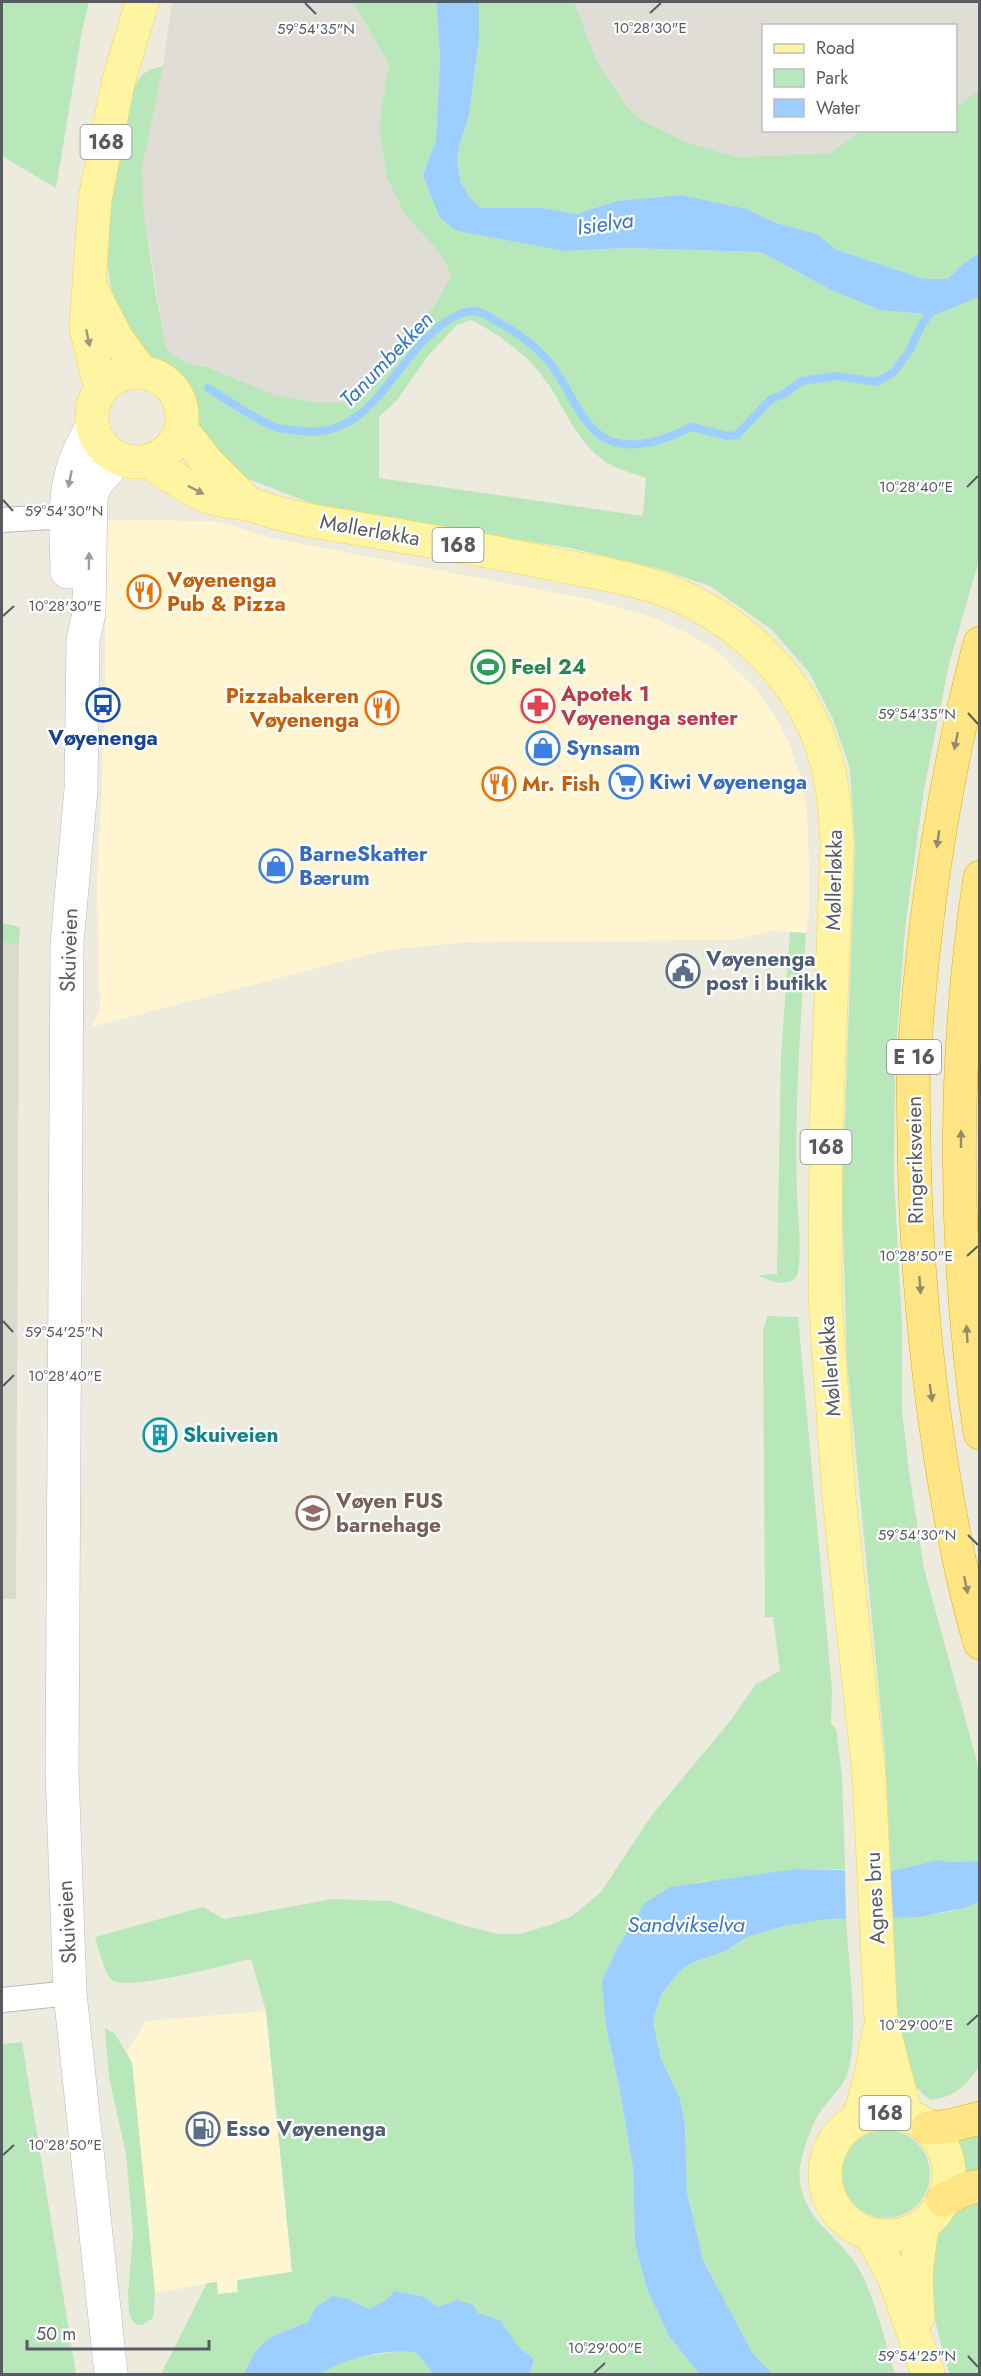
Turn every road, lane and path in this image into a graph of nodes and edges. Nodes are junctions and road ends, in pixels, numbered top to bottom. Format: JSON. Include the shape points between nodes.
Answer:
{"nodes":[{"id":1,"x":142,"y":2,"type":"edge"},
{"id":2,"x":90,"y":286,"type":"junction"},
{"id":3,"x":141,"y":372,"type":"junction"},
{"id":4,"x":101,"y":390,"type":"junction"},
{"id":5,"x":93,"y":426,"type":"junction"},
{"id":6,"x":181,"y":429,"type":"junction"},
{"id":7,"x":133,"y":460,"type":"junction"},
{"id":8,"x":249,"y":504,"type":"junction"},
{"id":9,"x":79,"y":515,"type":"junction"},
{"id":10,"x":2,"y":520,"type":"edge"},
{"id":11,"x":980,"y":643,"type":"edge"},
{"id":12,"x":980,"y":877,"type":"edge"},
{"id":13,"x":980,"y":1433,"type":"edge"},
{"id":14,"x":980,"y":1642,"type":"edge"},
{"id":15,"x":869,"y":1775,"type":"joint"},
{"id":16,"x":70,"y":1993,"type":"junction"},
{"id":17,"x":2,"y":2000,"type":"edge"},
{"id":18,"x":881,"y":2020,"type":"junction"},
{"id":19,"x":863,"y":2106,"type":"junction"},
{"id":20,"x":912,"y":2113,"type":"junction"},
{"id":21,"x":980,"y":2118,"type":"edge"},
{"id":22,"x":980,"y":2186,"type":"edge"},
{"id":23,"x":943,"y":2200,"type":"junction"},
{"id":24,"x":919,"y":2238,"type":"junction"},
{"id":25,"x":878,"y":2246,"type":"junction"},
{"id":26,"x":924,"y":2363,"type":"edge"},
{"id":27,"x":111,"y":2374,"type":"edge"}],
"edges":[{"from":1,"to":2,"type":"main road","number":"168","via":[[118,83],[95,199]]},
{"from":2,"to":3,"type":"main road","number":"168","via":[[116,337]]},
{"from":2,"to":4,"type":"main road","number":"168","one_way":true,"via":[[86,327]]},
{"from":3,"to":4,"type":"main road","via":[[118,376]]},
{"from":3,"to":6,"type":"main road","number":"168","via":[[169,385],[183,413]]},
{"from":4,"to":5,"type":"main road","via":[[92,414]]},
{"from":5,"to":7,"type":"main road","number":"168","via":[[106,450]]},
{"from":5,"to":9,"type":"main road","name":"Skuiveien","one_way":true,"via":[[71,471]]},
{"from":6,"to":7,"type":"main road","via":[[169,450]]},
{"from":6,"to":8,"type":"main road","name":"Møllerløkka","number":"168"},
{"from":7,"to":8,"type":"main road","name":"Møllerløkka","number":"168","one_way":true,"via":[[214,499]]},
{"from":7,"to":9,"type":"main road","name":"Skuiveien","via":[[96,484]]},
{"from":8,"to":15,"type":"main road","name":"Møllerløkka","number":"168","via":[[281,514],[500,553],[665,590],[733,625],[768,658],[804,705],[830,775],[835,807],[825,1296],[839,1497]]},
{"from":9,"to":10,"type":"street"},
{"from":9,"to":16,"type":"main road","name":"Skuiveien","via":[[67,592],[83,640],[81,789],[67,954],[62,1772]]},
{"from":11,"to":14,"type":"highway","name":"Ringeriksveien","number":"E 16","one_way":true,"via":[[948,782],[927,920],[914,1060],[915,1208],[923,1335],[946,1493]]},
{"from":13,"to":12,"type":"highway","number":"E 16","one_way":true,"via":[[969,1358],[961,1207],[960,1065]]},
{"from":15,"to":18,"type":"main road","name":"Agnes bru","number":"168"},
{"from":16,"to":17,"type":"street"},
{"from":16,"to":27,"type":"main road","name":"Skuiveien"},
{"from":18,"to":19,"type":"main road","name":"Agnes bru","number":"168"},
{"from":18,"to":20,"type":"main road","name":"Agnes bru","number":"168"},
{"from":19,"to":20,"type":"main road","number":"168","via":[[874,2113]]},
{"from":19,"to":25,"type":"main road","number":"168","via":[[829,2149],[824,2170],[826,2191],[836,2211]]},
{"from":20,"to":21,"type":"highway","via":[[949,2126]]},
{"from":20,"to":23,"type":"main road","number":"168","via":[[941,2144],[948,2162]]},
{"from":22,"to":23,"type":"highway"},
{"from":23,"to":24,"type":"main road","number":"168"},
{"from":24,"to":25,"type":"main road","number":"168","via":[[906,2234],[888,2237]]},
{"from":24,"to":26,"type":"main road","via":[[916,2275]]},
{"from":25,"to":26,"type":"main road","via":[[897,2285]]}]}
